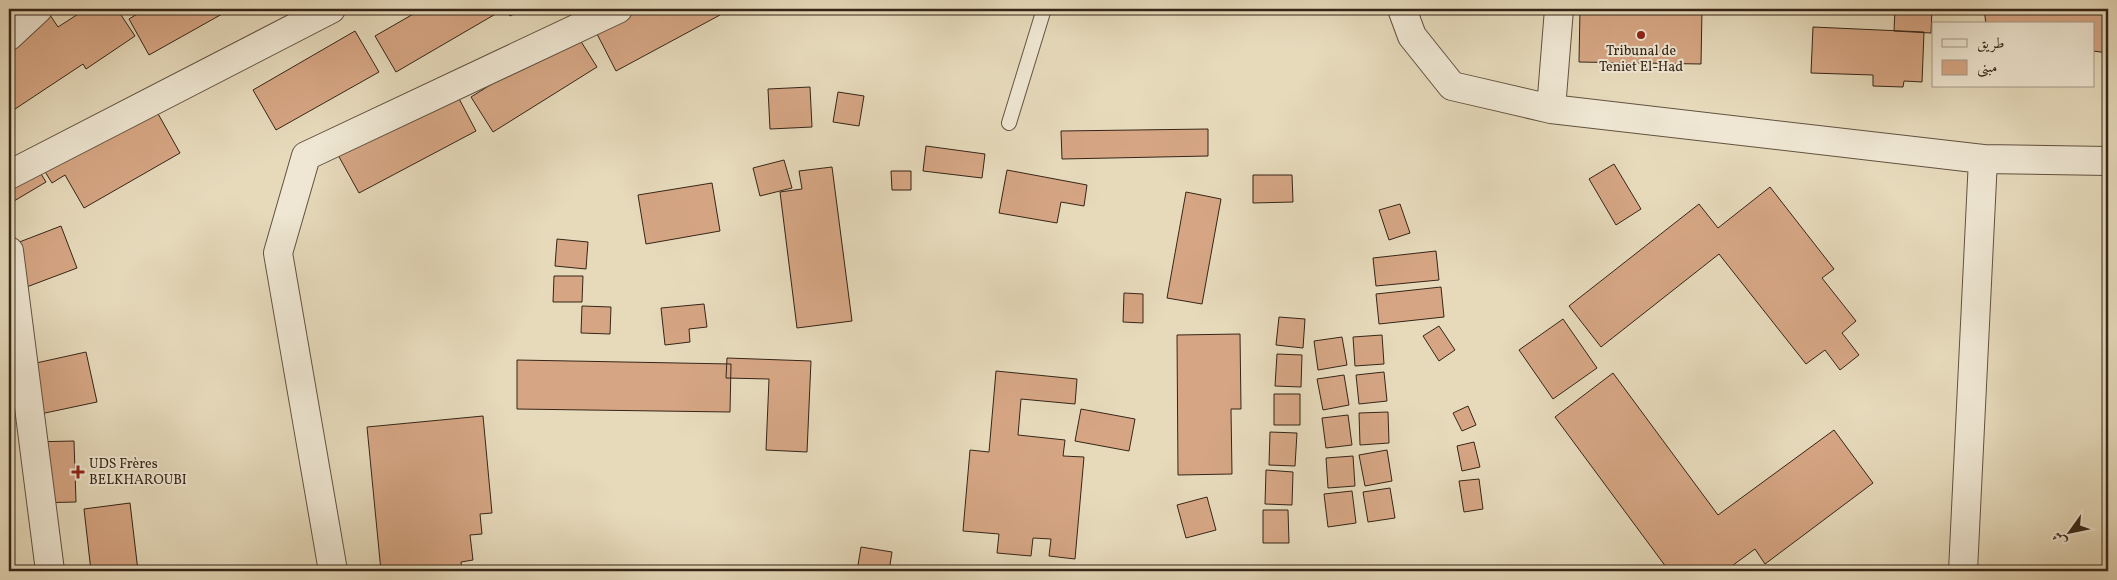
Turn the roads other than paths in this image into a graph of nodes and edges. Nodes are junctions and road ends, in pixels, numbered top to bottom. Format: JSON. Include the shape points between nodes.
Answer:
{"nodes":[{"id":1,"x":38,"y":9,"type":"edge"},
{"id":2,"x":331,"y":9,"type":"edge"},
{"id":3,"x":618,"y":9,"type":"edge"},
{"id":4,"x":1044,"y":9,"type":"edge"},
{"id":5,"x":1402,"y":9,"type":"edge"},
{"id":6,"x":1559,"y":9,"type":"edge"},
{"id":7,"x":9,"y":36,"type":"edge"},
{"id":8,"x":1551,"y":109,"type":"junction"},
{"id":9,"x":1009,"y":123,"type":"dead end"},
{"id":10,"x":1983,"y":159,"type":"junction"},
{"id":11,"x":2108,"y":161,"type":"edge"},
{"id":12,"x":9,"y":175,"type":"edge"},
{"id":13,"x":9,"y":251,"type":"edge"},
{"id":14,"x":50,"y":571,"type":"edge"},
{"id":15,"x":332,"y":571,"type":"edge"},
{"id":16,"x":1963,"y":571,"type":"edge"}],
"edges":[{"from":1,"to":7,"type":"street"},
{"from":2,"to":12,"type":"street"},
{"from":3,"to":15,"type":"street","via":[[306,156],[278,253]]},
{"from":4,"to":9,"type":"lane"},
{"from":5,"to":8,"type":"street","via":[[1412,36],[1452,86]]},
{"from":6,"to":8,"type":"street"},
{"from":8,"to":10,"type":"street"},
{"from":10,"to":11,"type":"street"},
{"from":10,"to":16,"type":"street"},
{"from":13,"to":14,"type":"street"}]}
